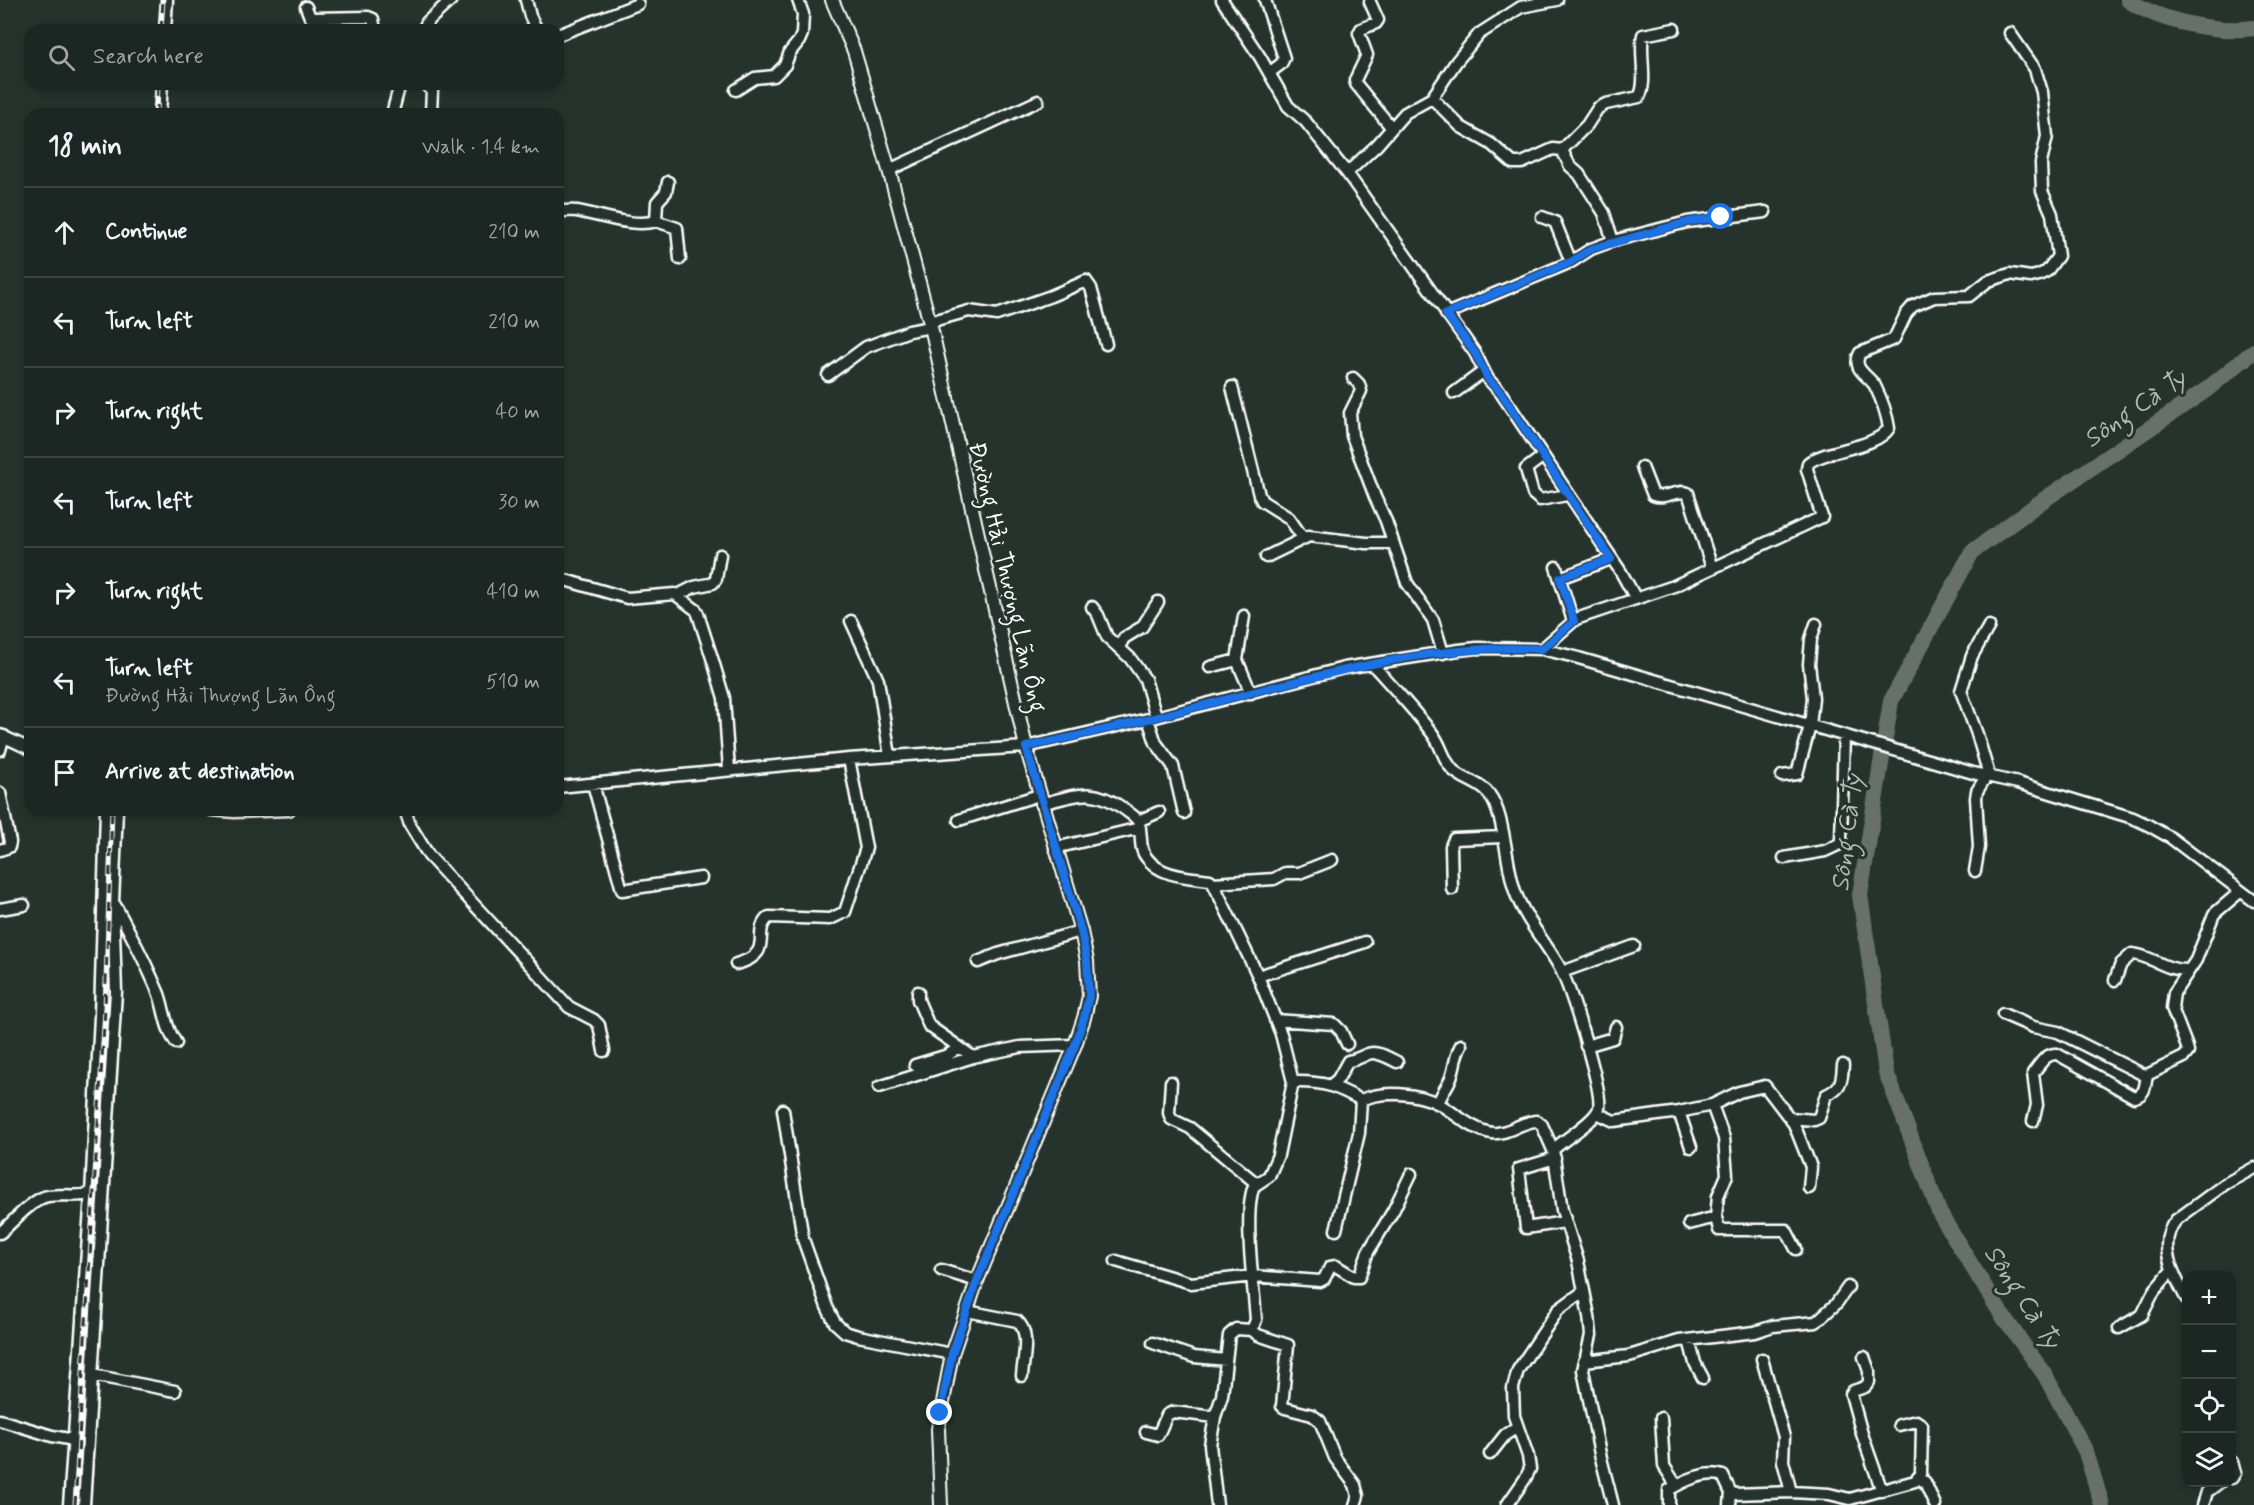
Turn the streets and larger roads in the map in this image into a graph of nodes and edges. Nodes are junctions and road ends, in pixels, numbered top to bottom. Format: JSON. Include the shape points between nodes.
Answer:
{"nodes":[{"id":1,"x":167,"y":0,"type":"edge"},
{"id":2,"x":451,"y":0,"type":"edge"},
{"id":3,"x":526,"y":0,"type":"edge"},
{"id":4,"x":798,"y":0,"type":"edge"},
{"id":5,"x":832,"y":0,"type":"edge"},
{"id":6,"x":1222,"y":0,"type":"edge"},
{"id":7,"x":1265,"y":0,"type":"edge"},
{"id":8,"x":1557,"y":0,"type":"edge"},
{"id":9,"x":1370,"y":2,"type":"dead end"},
{"id":10,"x":639,"y":4,"type":"dead end"},
{"id":11,"x":306,"y":7,"type":"dead end"},
{"id":12,"x":165,"y":24,"type":"edge"},
{"id":13,"x":374,"y":24,"type":"edge"},
{"id":14,"x":426,"y":24,"type":"edge"},
{"id":15,"x":532,"y":24,"type":"edge"},
{"id":16,"x":1674,"y":29,"type":"dead end"},
{"id":17,"x":564,"y":33,"type":"edge"},
{"id":18,"x":2010,"y":33,"type":"dead end"},
{"id":19,"x":1269,"y":73,"type":"junction"},
{"id":20,"x":162,"y":90,"type":"edge"},
{"id":21,"x":398,"y":90,"type":"edge"},
{"id":22,"x":431,"y":90,"type":"edge"},
{"id":23,"x":736,"y":90,"type":"dead end"},
{"id":24,"x":1432,"y":98,"type":"junction"},
{"id":25,"x":1038,"y":100,"type":"dead end"},
{"id":26,"x":160,"y":108,"type":"edge"},
{"id":27,"x":394,"y":108,"type":"edge"},
{"id":28,"x":432,"y":108,"type":"edge"},
{"id":29,"x":1391,"y":127,"type":"junction"},
{"id":30,"x":1562,"y":150,"type":"junction"},
{"id":31,"x":889,"y":170,"type":"junction"},
{"id":32,"x":1347,"y":173,"type":"junction"},
{"id":33,"x":668,"y":182,"type":"dead end"},
{"id":34,"x":564,"y":210,"type":"edge"},
{"id":35,"x":1765,"y":212,"type":"dead end"},
{"id":36,"x":1542,"y":217,"type":"dead end"},
{"id":37,"x":656,"y":221,"type":"junction"},
{"id":38,"x":1613,"y":241,"type":"junction"},
{"id":39,"x":680,"y":259,"type":"dead end"},
{"id":40,"x":1571,"y":262,"type":"junction"},
{"id":41,"x":1446,"y":314,"type":"junction"},
{"id":42,"x":930,"y":324,"type":"junction"},
{"id":43,"x":1106,"y":344,"type":"dead end"},
{"id":44,"x":1484,"y":371,"type":"junction"},
{"id":45,"x":828,"y":375,"type":"dead end"},
{"id":46,"x":1353,"y":378,"type":"dead end"},
{"id":47,"x":1232,"y":387,"type":"dead end"},
{"id":48,"x":1454,"y":393,"type":"dead end"},
{"id":49,"x":1542,"y":457,"type":"junction"},
{"id":50,"x":1642,"y":467,"type":"dead end"},
{"id":51,"x":1567,"y":495,"type":"junction"},
{"id":52,"x":1303,"y":538,"type":"junction"},
{"id":53,"x":1393,"y":543,"type":"junction"},
{"id":54,"x":720,"y":555,"type":"dead end"},
{"id":55,"x":1266,"y":557,"type":"dead end"},
{"id":56,"x":1611,"y":559,"type":"junction"},
{"id":57,"x":1712,"y":567,"type":"junction"},
{"id":58,"x":564,"y":581,"type":"edge"},
{"id":59,"x":678,"y":595,"type":"junction"},
{"id":60,"x":1636,"y":599,"type":"junction"},
{"id":61,"x":1158,"y":602,"type":"dead end"},
{"id":62,"x":1092,"y":607,"type":"dead end"},
{"id":63,"x":1244,"y":616,"type":"dead end"},
{"id":64,"x":851,"y":621,"type":"dead end"},
{"id":65,"x":1574,"y":621,"type":"junction"},
{"id":66,"x":1816,"y":624,"type":"dead end"},
{"id":67,"x":1989,"y":626,"type":"dead end"},
{"id":68,"x":1119,"y":647,"type":"junction"},
{"id":69,"x":1542,"y":649,"type":"junction"},
{"id":70,"x":1443,"y":653,"type":"junction"},
{"id":71,"x":1237,"y":660,"type":"junction"},
{"id":72,"x":1372,"y":664,"type":"junction"},
{"id":73,"x":1210,"y":668,"type":"dead end"},
{"id":74,"x":1251,"y":693,"type":"junction"},
{"id":75,"x":1152,"y":718,"type":"junction"},
{"id":76,"x":1810,"y":726,"type":"junction"},
{"id":77,"x":2,"y":736,"type":"edge"},
{"id":78,"x":1847,"y":737,"type":"junction"},
{"id":79,"x":24,"y":745,"type":"edge"},
{"id":80,"x":1026,"y":747,"type":"junction"},
{"id":81,"x":0,"y":750,"type":"edge"},
{"id":82,"x":890,"y":756,"type":"junction"},
{"id":83,"x":849,"y":759,"type":"junction"},
{"id":84,"x":729,"y":770,"type":"junction"},
{"id":85,"x":1988,"y":775,"type":"junction"},
{"id":86,"x":1782,"y":776,"type":"dead end"},
{"id":87,"x":593,"y":784,"type":"junction"},
{"id":88,"x":564,"y":786,"type":"edge"},
{"id":89,"x":0,"y":793,"type":"edge"},
{"id":90,"x":1040,"y":800,"type":"junction"},
{"id":91,"x":1159,"y":812,"type":"dead end"},
{"id":92,"x":1184,"y":813,"type":"dead end"},
{"id":93,"x":106,"y":816,"type":"edge"},
{"id":94,"x":117,"y":816,"type":"edge"},
{"id":95,"x":407,"y":816,"type":"edge"},
{"id":96,"x":959,"y":820,"type":"dead end"},
{"id":97,"x":1139,"y":824,"type":"junction"},
{"id":98,"x":1503,"y":837,"type":"junction"},
{"id":99,"x":1055,"y":848,"type":"junction"},
{"id":100,"x":0,"y":850,"type":"edge"},
{"id":101,"x":1784,"y":858,"type":"dead end"},
{"id":102,"x":1332,"y":860,"type":"dead end"},
{"id":103,"x":1975,"y":871,"type":"dead end"},
{"id":104,"x":701,"y":878,"type":"dead end"},
{"id":105,"x":1214,"y":883,"type":"junction"},
{"id":106,"x":1452,"y":889,"type":"dead end"},
{"id":107,"x":2241,"y":891,"type":"junction"},
{"id":108,"x":2254,"y":901,"type":"edge"},
{"id":109,"x":113,"y":902,"type":"junction"},
{"id":110,"x":24,"y":904,"type":"dead end"},
{"id":111,"x":0,"y":909,"type":"edge"},
{"id":112,"x":1081,"y":931,"type":"junction"},
{"id":113,"x":1365,"y":942,"type":"dead end"},
{"id":114,"x":1634,"y":945,"type":"dead end"},
{"id":115,"x":978,"y":962,"type":"dead end"},
{"id":116,"x":736,"y":964,"type":"dead end"},
{"id":117,"x":2189,"y":970,"type":"junction"},
{"id":118,"x":1562,"y":972,"type":"junction"},
{"id":119,"x":1258,"y":976,"type":"junction"},
{"id":120,"x":2115,"y":980,"type":"dead end"},
{"id":121,"x":918,"y":992,"type":"dead end"},
{"id":122,"x":2003,"y":1014,"type":"dead end"},
{"id":123,"x":1275,"y":1020,"type":"junction"},
{"id":124,"x":1616,"y":1027,"type":"dead end"},
{"id":125,"x":176,"y":1043,"type":"dead end"},
{"id":126,"x":1347,"y":1044,"type":"dead end"},
{"id":127,"x":1075,"y":1045,"type":"junction"},
{"id":128,"x":1461,"y":1045,"type":"dead end"},
{"id":129,"x":1586,"y":1046,"type":"junction"},
{"id":130,"x":958,"y":1048,"type":"junction"},
{"id":131,"x":604,"y":1051,"type":"dead end"},
{"id":132,"x":973,"y":1057,"type":"junction"},
{"id":133,"x":1397,"y":1062,"type":"dead end"},
{"id":134,"x":915,"y":1065,"type":"dead end"},
{"id":135,"x":1843,"y":1065,"type":"dead end"},
{"id":136,"x":2147,"y":1075,"type":"junction"},
{"id":137,"x":1171,"y":1082,"type":"dead end"},
{"id":138,"x":1293,"y":1082,"type":"junction"},
{"id":139,"x":1331,"y":1085,"type":"junction"},
{"id":140,"x":879,"y":1087,"type":"dead end"},
{"id":141,"x":1361,"y":1100,"type":"junction"},
{"id":142,"x":1438,"y":1103,"type":"junction"},
{"id":143,"x":1712,"y":1105,"type":"junction"},
{"id":144,"x":783,"y":1110,"type":"dead end"},
{"id":145,"x":1679,"y":1112,"type":"junction"},
{"id":146,"x":1597,"y":1113,"type":"junction"},
{"id":147,"x":1790,"y":1118,"type":"junction"},
{"id":148,"x":2033,"y":1121,"type":"dead end"},
{"id":149,"x":1691,"y":1148,"type":"dead end"},
{"id":150,"x":1554,"y":1154,"type":"junction"},
{"id":151,"x":2254,"y":1168,"type":"edge"},
{"id":152,"x":1411,"y":1174,"type":"dead end"},
{"id":153,"x":1257,"y":1184,"type":"junction"},
{"id":154,"x":1809,"y":1188,"type":"dead end"},
{"id":155,"x":91,"y":1194,"type":"junction"},
{"id":156,"x":1716,"y":1217,"type":"junction"},
{"id":157,"x":1565,"y":1222,"type":"junction"},
{"id":158,"x":1689,"y":1224,"type":"dead end"},
{"id":159,"x":1336,"y":1230,"type":"dead end"},
{"id":160,"x":0,"y":1233,"type":"edge"},
{"id":161,"x":1796,"y":1249,"type":"dead end"},
{"id":162,"x":1116,"y":1261,"type":"dead end"},
{"id":163,"x":941,"y":1270,"type":"dead end"},
{"id":164,"x":2172,"y":1270,"type":"junction"},
{"id":165,"x":1253,"y":1276,"type":"junction"},
{"id":166,"x":977,"y":1281,"type":"junction"},
{"id":167,"x":1848,"y":1287,"type":"dead end"},
{"id":168,"x":2182,"y":1289,"type":"edge"},
{"id":169,"x":1584,"y":1291,"type":"junction"},
{"id":170,"x":967,"y":1311,"type":"junction"},
{"id":171,"x":2119,"y":1328,"type":"dead end"},
{"id":172,"x":1252,"y":1330,"type":"junction"},
{"id":173,"x":1689,"y":1340,"type":"junction"},
{"id":174,"x":1153,"y":1343,"type":"dead end"},
{"id":175,"x":952,"y":1354,"type":"junction"},
{"id":176,"x":1864,"y":1357,"type":"dead end"},
{"id":177,"x":1762,"y":1359,"type":"dead end"},
{"id":178,"x":1226,"y":1360,"type":"junction"},
{"id":179,"x":1584,"y":1361,"type":"junction"},
{"id":180,"x":92,"y":1375,"type":"junction"},
{"id":181,"x":1022,"y":1376,"type":"dead end"},
{"id":182,"x":1703,"y":1378,"type":"dead end"},
{"id":183,"x":175,"y":1391,"type":"dead end"},
{"id":184,"x":1215,"y":1417,"type":"junction"},
{"id":185,"x":1661,"y":1418,"type":"dead end"},
{"id":186,"x":0,"y":1420,"type":"edge"},
{"id":187,"x":1899,"y":1425,"type":"dead end"},
{"id":188,"x":1517,"y":1427,"type":"junction"},
{"id":189,"x":1146,"y":1432,"type":"dead end"},
{"id":190,"x":74,"y":1440,"type":"junction"},
{"id":191,"x":1490,"y":1454,"type":"dead end"},
{"id":192,"x":1919,"y":1478,"type":"junction"},
{"id":193,"x":1676,"y":1485,"type":"junction"},
{"id":194,"x":2214,"y":1487,"type":"edge"},
{"id":195,"x":1882,"y":1491,"type":"junction"},
{"id":196,"x":1731,"y":1492,"type":"junction"},
{"id":197,"x":1791,"y":1492,"type":"junction"},
{"id":198,"x":1847,"y":1502,"type":"edge"},
{"id":199,"x":69,"y":1505,"type":"edge"},
{"id":200,"x":84,"y":1505,"type":"edge"},
{"id":201,"x":941,"y":1505,"type":"edge"},
{"id":202,"x":1217,"y":1505,"type":"edge"},
{"id":203,"x":1356,"y":1505,"type":"edge"},
{"id":204,"x":1507,"y":1505,"type":"edge"},
{"id":205,"x":1613,"y":1505,"type":"edge"},
{"id":206,"x":1669,"y":1505,"type":"edge"},
{"id":207,"x":1730,"y":1505,"type":"edge"},
{"id":208,"x":1935,"y":1505,"type":"edge"},
{"id":209,"x":2203,"y":1505,"type":"edge"}],
"edges":[{"from":1,"to":12,"type":"street"},
{"from":2,"to":14,"type":"street"},
{"from":3,"to":15,"type":"street"},
{"from":4,"to":23,"type":"street","via":[[804,14],[802,34],[782,70],[774,76],[755,78]]},
{"from":5,"to":31,"type":"street","name":"Đường Hải Thượng Lãn Ông","via":[[856,58]]},
{"from":6,"to":19,"type":"street"},
{"from":7,"to":19,"type":"street","via":[[1284,58]]},
{"from":8,"to":24,"type":"street","via":[[1521,7],[1479,34]]},
{"from":9,"to":29,"type":"street","via":[[1378,20],[1359,33],[1367,55],[1355,80]]},
{"from":10,"to":17,"type":"street"},
{"from":11,"to":13,"type":"street","via":[[313,18],[368,16]]},
{"from":16,"to":30,"type":"street","via":[[1646,33],[1642,38],[1639,97],[1598,108]]},
{"from":18,"to":57,"type":"street","via":[[2034,69],[2042,92],[2047,128],[2041,163],[2042,191],[2052,214],[2056,260],[2039,275],[2010,274],[1985,284],[1969,296],[1928,299],[1913,306],[1894,339],[1860,353],[1857,362],[1874,386],[1888,430],[1852,448],[1808,462],[1806,469],[1822,517]]},
{"from":19,"to":32,"type":"street","via":[[1288,106]]},
{"from":20,"to":26,"type":"street"},
{"from":21,"to":27,"type":"street"},
{"from":22,"to":28,"type":"street"},
{"from":24,"to":29,"type":"street","via":[[1408,110]]},
{"from":24,"to":30,"type":"street","via":[[1461,127],[1491,144],[1513,163],[1553,149]]},
{"from":25,"to":31,"type":"street"},
{"from":29,"to":32,"type":"street"},
{"from":30,"to":38,"type":"street","via":[[1599,205]]},
{"from":31,"to":42,"type":"street","name":"Đường Hải Thượng Lãn Ông"},
{"from":32,"to":41,"type":"street"},
{"from":33,"to":37,"type":"street","via":[[666,192],[657,202]]},
{"from":34,"to":37,"type":"street","via":[[642,224]]},
{"from":35,"to":38,"type":"street","via":[[1688,222]]},
{"from":36,"to":40,"type":"street","via":[[1555,222]]},
{"from":37,"to":39,"type":"street","via":[[677,228]]},
{"from":38,"to":40,"type":"street"},
{"from":40,"to":41,"type":"street"},
{"from":41,"to":44,"type":"street"},
{"from":42,"to":43,"type":"street","via":[[969,311],[997,315],[1086,281]]},
{"from":42,"to":45,"type":"street","via":[[866,347]]},
{"from":42,"to":80,"type":"street","name":"Đường Hải Thượng Lãn Ông"},
{"from":44,"to":48,"type":"street"},
{"from":44,"to":49,"type":"street"},
{"from":46,"to":53,"type":"street","via":[[1361,391],[1350,413],[1352,436]]},
{"from":47,"to":52,"type":"street","via":[[1259,495],[1288,518]]},
{"from":49,"to":51,"type":"street"},
{"from":49,"to":51,"type":"street","via":[[1526,469],[1533,494],[1540,500]]},
{"from":50,"to":57,"type":"street","via":[[1653,495],[1688,493]]},
{"from":51,"to":56,"type":"street"},
{"from":52,"to":53,"type":"street"},
{"from":52,"to":55,"type":"street"},
{"from":53,"to":70,"type":"street","via":[[1407,583],[1433,620]]},
{"from":54,"to":59,"type":"street","via":[[713,583]]},
{"from":56,"to":60,"type":"street"},
{"from":56,"to":65,"type":"street","via":[[1558,573]]},
{"from":57,"to":60,"type":"street"},
{"from":58,"to":59,"type":"street","via":[[618,597]]},
{"from":59,"to":84,"type":"street","via":[[698,615],[724,698]]},
{"from":60,"to":65,"type":"street"},
{"from":61,"to":68,"type":"street","via":[[1142,627],[1124,638]]},
{"from":62,"to":68,"type":"street","via":[[1107,637]]},
{"from":63,"to":71,"type":"street"},
{"from":64,"to":82,"type":"street","via":[[878,680]]},
{"from":65,"to":69,"type":"street"},
{"from":66,"to":76,"type":"street","via":[[1809,664],[1813,689]]},
{"from":67,"to":85,"type":"street","via":[[1972,656],[1961,691]]},
{"from":68,"to":75,"type":"street","via":[[1145,679]]},
{"from":69,"to":70,"type":"street","via":[[1477,648]]},
{"from":69,"to":76,"type":"street"},
{"from":70,"to":72,"type":"street"},
{"from":71,"to":73,"type":"street"},
{"from":71,"to":74,"type":"street"},
{"from":72,"to":74,"type":"street"},
{"from":72,"to":98,"type":"street","via":[[1433,734],[1452,769],[1489,793]]},
{"from":74,"to":75,"type":"street"},
{"from":75,"to":80,"type":"street"},
{"from":75,"to":92,"type":"street","via":[[1156,743],[1173,766]]},
{"from":76,"to":78,"type":"street"},
{"from":76,"to":86,"type":"street","via":[[1797,774]]},
{"from":77,"to":79,"type":"street"},
{"from":77,"to":81,"type":"street"},
{"from":78,"to":85,"type":"street"},
{"from":78,"to":101,"type":"street","via":[[1840,844],[1826,851]]},
{"from":80,"to":82,"type":"street"},
{"from":80,"to":90,"type":"street","name":"Đường Hải Thượng Lãn Ông"},
{"from":82,"to":83,"type":"street"},
{"from":83,"to":84,"type":"street"},
{"from":83,"to":116,"type":"street","via":[[866,848],[845,912],[830,919],[769,917],[764,921],[757,953]]},
{"from":84,"to":87,"type":"street"},
{"from":85,"to":103,"type":"street","via":[[1976,798],[1979,840]]},
{"from":85,"to":107,"type":"street","via":[[2133,818],[2171,838]]},
{"from":87,"to":88,"type":"street"},
{"from":87,"to":104,"type":"street","via":[[621,890]]},
{"from":89,"to":100,"type":"street","via":[[10,842],[9,847]]},
{"from":90,"to":96,"type":"street"},
{"from":90,"to":97,"type":"street","via":[[1099,795],[1118,804]]},
{"from":90,"to":99,"type":"street","name":"Đường Hải Thượng Lãn Ông"},
{"from":91,"to":97,"type":"street"},
{"from":93,"to":155,"type":"street"},
{"from":94,"to":109,"type":"street"},
{"from":95,"to":131,"type":"street","via":[[429,856],[569,1007],[599,1025]]},
{"from":97,"to":99,"type":"street"},
{"from":97,"to":105,"type":"street","via":[[1143,854],[1151,863],[1169,874]]},
{"from":98,"to":106,"type":"street","via":[[1454,839]]},
{"from":98,"to":118,"type":"street","via":[[1516,896]]},
{"from":99,"to":112,"type":"street","name":"Đường Hải Thượng Lãn Ông"},
{"from":102,"to":105,"type":"street","via":[[1274,879]]},
{"from":105,"to":119,"type":"street"},
{"from":107,"to":108,"type":"street"},
{"from":107,"to":117,"type":"street","via":[[2214,914]]},
{"from":109,"to":125,"type":"street","via":[[144,959],[160,998],[166,1027]]},
{"from":109,"to":180,"type":"street","via":[[116,992]]},
{"from":110,"to":111,"type":"street"},
{"from":112,"to":115,"type":"street"},
{"from":112,"to":127,"type":"street","name":"Đường Hải Thượng Lãn Ông","via":[[1089,996]]},
{"from":113,"to":119,"type":"street"},
{"from":114,"to":118,"type":"street"},
{"from":117,"to":120,"type":"street","via":[[2164,967],[2132,954],[2121,964]]},
{"from":117,"to":136,"type":"street","via":[[2172,1000],[2187,1054]]},
{"from":118,"to":129,"type":"street"},
{"from":119,"to":123,"type":"street"},
{"from":121,"to":130,"type":"street","via":[[929,1026]]},
{"from":122,"to":136,"type":"street","via":[[2033,1027],[2058,1032]]},
{"from":123,"to":126,"type":"street","via":[[1334,1024]]},
{"from":123,"to":138,"type":"street"},
{"from":124,"to":129,"type":"street","via":[[1613,1038]]},
{"from":127,"to":132,"type":"street","via":[[1020,1047]]},
{"from":127,"to":166,"type":"street","name":"Đường Hải Thượng Lãn Ông"},
{"from":128,"to":142,"type":"street"},
{"from":129,"to":146,"type":"street","via":[[1599,1091]]},
{"from":130,"to":132,"type":"street"},
{"from":130,"to":134,"type":"street"},
{"from":132,"to":140,"type":"street"},
{"from":133,"to":139,"type":"street","via":[[1370,1053],[1348,1061]]},
{"from":135,"to":147,"type":"street","via":[[1840,1085],[1824,1097],[1819,1118]]},
{"from":136,"to":148,"type":"street","via":[[2144,1092],[2134,1097],[2057,1054],[2046,1056],[2033,1073],[2037,1105]]},
{"from":137,"to":153,"type":"street","via":[[1172,1119],[1190,1128]]},
{"from":138,"to":139,"type":"street"},
{"from":138,"to":153,"type":"street","via":[[1278,1155],[1269,1176]]},
{"from":139,"to":141,"type":"street"},
{"from":141,"to":142,"type":"street","via":[[1388,1093]]},
{"from":141,"to":159,"type":"street","via":[[1359,1133]]},
{"from":142,"to":150,"type":"street","via":[[1456,1117],[1491,1133],[1540,1122]]},
{"from":143,"to":145,"type":"street"},
{"from":143,"to":147,"type":"street","via":[[1762,1086]]},
{"from":143,"to":156,"type":"street","via":[[1724,1138],[1727,1175],[1718,1196]]},
{"from":144,"to":175,"type":"street","via":[[803,1239],[835,1323],[858,1336]]},
{"from":145,"to":146,"type":"street","via":[[1614,1122]]},
{"from":145,"to":149,"type":"street"},
{"from":146,"to":150,"type":"street"},
{"from":147,"to":154,"type":"street","via":[[1811,1167]]},
{"from":150,"to":157,"type":"street"},
{"from":150,"to":157,"type":"street","via":[[1519,1169],[1526,1228]]},
{"from":151,"to":164,"type":"street","via":[[2225,1184],[2171,1226],[2168,1252]]},
{"from":152,"to":165,"type":"street","via":[[1368,1252],[1359,1277],[1336,1266],[1330,1267],[1320,1281]]},
{"from":153,"to":165,"type":"street","via":[[1250,1206]]},
{"from":155,"to":160,"type":"street","via":[[47,1196]]},
{"from":155,"to":190,"type":"street"},
{"from":156,"to":158,"type":"street"},
{"from":156,"to":161,"type":"street","via":[[1719,1230],[1786,1230]]},
{"from":157,"to":169,"type":"street"},
{"from":162,"to":165,"type":"street","via":[[1191,1283]]},
{"from":163,"to":166,"type":"street"},
{"from":164,"to":168,"type":"street"},
{"from":164,"to":171,"type":"street","via":[[2154,1291],[2142,1315]]},
{"from":165,"to":172,"type":"street","via":[[1256,1320]]},
{"from":166,"to":170,"type":"street","name":"Đường Hải Thượng Lãn Ông"},
{"from":167,"to":173,"type":"street","via":[[1816,1322]]},
{"from":169,"to":179,"type":"street","via":[[1591,1331]]},
{"from":169,"to":188,"type":"street","via":[[1558,1310],[1518,1370],[1512,1398]]},
{"from":170,"to":175,"type":"street","name":"Đường Hải Thượng Lãn Ông"},
{"from":170,"to":181,"type":"street","via":[[1017,1321],[1023,1326]]},
{"from":172,"to":178,"type":"street","via":[[1230,1332]]},
{"from":172,"to":203,"type":"street","via":[[1288,1345],[1282,1406],[1320,1421],[1335,1458],[1355,1485]]},
{"from":173,"to":179,"type":"street","via":[[1629,1356]]},
{"from":173,"to":182,"type":"street"},
{"from":174,"to":178,"type":"street","via":[[1188,1356]]},
{"from":175,"to":201,"type":"street","name":"Đường Hải Thượng Lãn Ông","via":[[938,1429]]},
{"from":176,"to":195,"type":"street","via":[[1869,1382],[1852,1391],[1852,1396]]},
{"from":177,"to":197,"type":"street","via":[[1784,1437],[1783,1461]]},
{"from":178,"to":184,"type":"street"},
{"from":179,"to":205,"type":"street","via":[[1586,1387]]},
{"from":180,"to":183,"type":"street"},
{"from":180,"to":200,"type":"street"},
{"from":184,"to":189,"type":"street","via":[[1173,1412],[1167,1415],[1158,1435]]},
{"from":184,"to":202,"type":"street","via":[[1210,1456]]},
{"from":185,"to":193,"type":"street","via":[[1664,1466]]},
{"from":186,"to":190,"type":"street"},
{"from":187,"to":192,"type":"street","via":[[1916,1421],[1922,1425]]},
{"from":188,"to":191,"type":"street"},
{"from":188,"to":204,"type":"street","via":[[1530,1468]]},
{"from":190,"to":199,"type":"street"},
{"from":192,"to":195,"type":"street"},
{"from":192,"to":208,"type":"street","via":[[1925,1482]]},
{"from":193,"to":196,"type":"street","via":[[1718,1474]]},
{"from":193,"to":206,"type":"street","via":[[1669,1490]]},
{"from":194,"to":209,"type":"street","via":[[2207,1492]]},
{"from":195,"to":198,"type":"street"},
{"from":196,"to":197,"type":"street"},
{"from":196,"to":207,"type":"street"},
{"from":197,"to":198,"type":"street","via":[[1829,1494]]}]}
